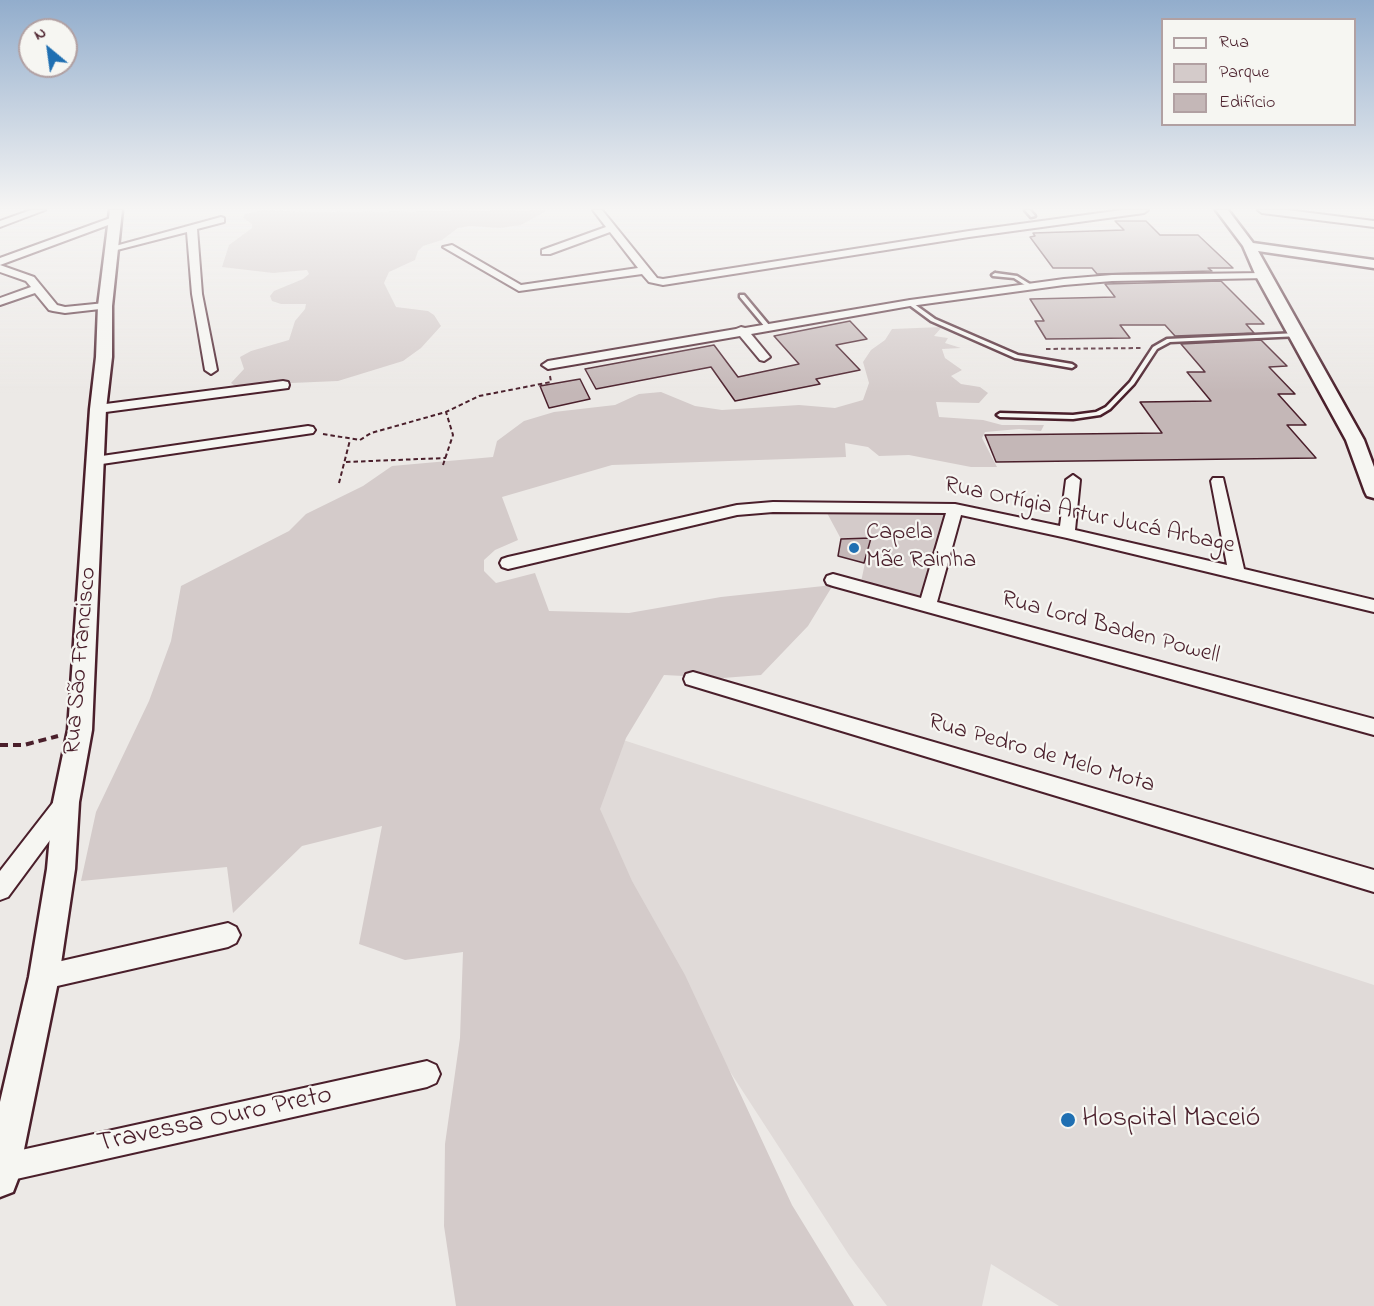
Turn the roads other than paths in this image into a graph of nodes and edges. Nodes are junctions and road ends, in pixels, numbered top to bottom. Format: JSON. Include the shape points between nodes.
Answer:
{"nodes":[{"id":1,"x":9,"y":271,"type":"edge"},
{"id":2,"x":110,"y":271,"type":"edge"},
{"id":3,"x":195,"y":271,"type":"edge"},
{"id":4,"x":489,"y":271,"type":"edge"},
{"id":5,"x":638,"y":271,"type":"edge"},
{"id":6,"x":646,"y":271,"type":"edge"},
{"id":7,"x":733,"y":271,"type":"edge"},
{"id":8,"x":1261,"y":271,"type":"edge"},
{"id":9,"x":995,"y":275,"type":"dead end"},
{"id":10,"x":1263,"y":276,"type":"junction"},
{"id":11,"x":1030,"y":286,"type":"junction"},
{"id":12,"x":39,"y":288,"type":"junction"},
{"id":13,"x":742,"y":296,"type":"dead end"},
{"id":14,"x":0,"y":302,"type":"edge"},
{"id":15,"x":910,"y":303,"type":"junction"},
{"id":16,"x":105,"y":306,"type":"junction"},
{"id":17,"x":767,"y":326,"type":"junction"},
{"id":18,"x":741,"y":330,"type":"junction"},
{"id":19,"x":1298,"y":335,"type":"junction"},
{"id":20,"x":764,"y":357,"type":"dead end"},
{"id":21,"x":548,"y":365,"type":"road end"},
{"id":22,"x":1072,"y":366,"type":"dead end"},
{"id":23,"x":211,"y":370,"type":"dead end"},
{"id":24,"x":282,"y":385,"type":"dead end"},
{"id":25,"x":98,"y":409,"type":"junction"},
{"id":26,"x":1000,"y":415,"type":"dead end"},
{"id":27,"x":308,"y":430,"type":"road end"},
{"id":28,"x":1355,"y":440,"type":"junction"},
{"id":29,"x":1374,"y":443,"type":"edge"},
{"id":30,"x":95,"y":461,"type":"junction"},
{"id":31,"x":1073,"y":480,"type":"dead end"},
{"id":32,"x":1218,"y":481,"type":"dead end"},
{"id":33,"x":1374,"y":492,"type":"edge"},
{"id":34,"x":955,"y":509,"type":"junction"},
{"id":35,"x":1067,"y":533,"type":"junction"},
{"id":36,"x":508,"y":563,"type":"dead end"},
{"id":37,"x":1237,"y":574,"type":"junction"},
{"id":38,"x":833,"y":580,"type":"dead end"},
{"id":39,"x":927,"y":606,"type":"junction"},
{"id":40,"x":1374,"y":606,"type":"edge"},
{"id":41,"x":693,"y":679,"type":"dead end"},
{"id":42,"x":1374,"y":727,"type":"edge"},
{"id":43,"x":66,"y":802,"type":"junction"},
{"id":44,"x":1374,"y":881,"type":"edge"},
{"id":45,"x":0,"y":889,"type":"edge"},
{"id":46,"x":228,"y":935,"type":"dead end"},
{"id":47,"x":44,"y":977,"type":"junction"},
{"id":48,"x":427,"y":1074,"type":"dead end"},
{"id":49,"x":1,"y":1173,"type":"edge"}],
"edges":[{"from":1,"to":12,"type":"street"},
{"from":2,"to":16,"type":"street","name":"Rua São Francisco"},
{"from":3,"to":23,"type":"street"},
{"from":4,"to":5,"type":"street","via":[[519,288]]},
{"from":6,"to":7,"type":"street","via":[[653,280],[663,282]]},
{"from":8,"to":10,"type":"street"},
{"from":9,"to":11,"type":"lane","via":[[1015,277]]},
{"from":10,"to":11,"type":"street","via":[[1112,278]]},
{"from":10,"to":19,"type":"street"},
{"from":11,"to":15,"type":"street"},
{"from":12,"to":14,"type":"street"},
{"from":12,"to":16,"type":"street","via":[[57,310]]},
{"from":13,"to":17,"type":"lane"},
{"from":15,"to":17,"type":"street"},
{"from":15,"to":22,"type":"lane","via":[[933,320],[1017,357]]},
{"from":16,"to":25,"type":"street","name":"Rua São Francisco"},
{"from":17,"to":18,"type":"street"},
{"from":18,"to":20,"type":"street"},
{"from":18,"to":21,"type":"street"},
{"from":19,"to":26,"type":"lane","via":[[1169,340],[1155,348],[1132,383],[1098,414]]},
{"from":19,"to":28,"type":"street"},
{"from":24,"to":25,"type":"street"},
{"from":25,"to":30,"type":"street","name":"Rua São Francisco"},
{"from":27,"to":30,"type":"street"},
{"from":28,"to":29,"type":"street"},
{"from":28,"to":33,"type":"street"},
{"from":30,"to":43,"type":"street","name":"Rua São Francisco","via":[[80,730]]},
{"from":31,"to":35,"type":"street"},
{"from":32,"to":37,"type":"street"},
{"from":34,"to":35,"type":"street","name":"Rua Ortígia Artur Jucá Arbage"},
{"from":34,"to":36,"type":"street","name":"Rua Ortígia Artur Jucá Arbage","via":[[737,510]]},
{"from":34,"to":39,"type":"street"},
{"from":35,"to":37,"type":"street","name":"Rua Ortígia Artur Jucá Arbage"},
{"from":37,"to":40,"type":"street","name":"Rua Ortígia Artur Jucá Arbage"},
{"from":38,"to":39,"type":"street","name":"Rua Lord Baden Powell"},
{"from":39,"to":42,"type":"street","name":"Rua Lord Baden Powell"},
{"from":41,"to":44,"type":"street","name":"Rua Pedro de Melo Mota"},
{"from":43,"to":45,"type":"street"},
{"from":43,"to":47,"type":"street","name":"Rua São Francisco","via":[[61,869]]},
{"from":46,"to":47,"type":"street"},
{"from":47,"to":49,"type":"street","name":"Rua São Francisco"},
{"from":48,"to":49,"type":"street","name":"Travessa Ouro Preto"}]}
